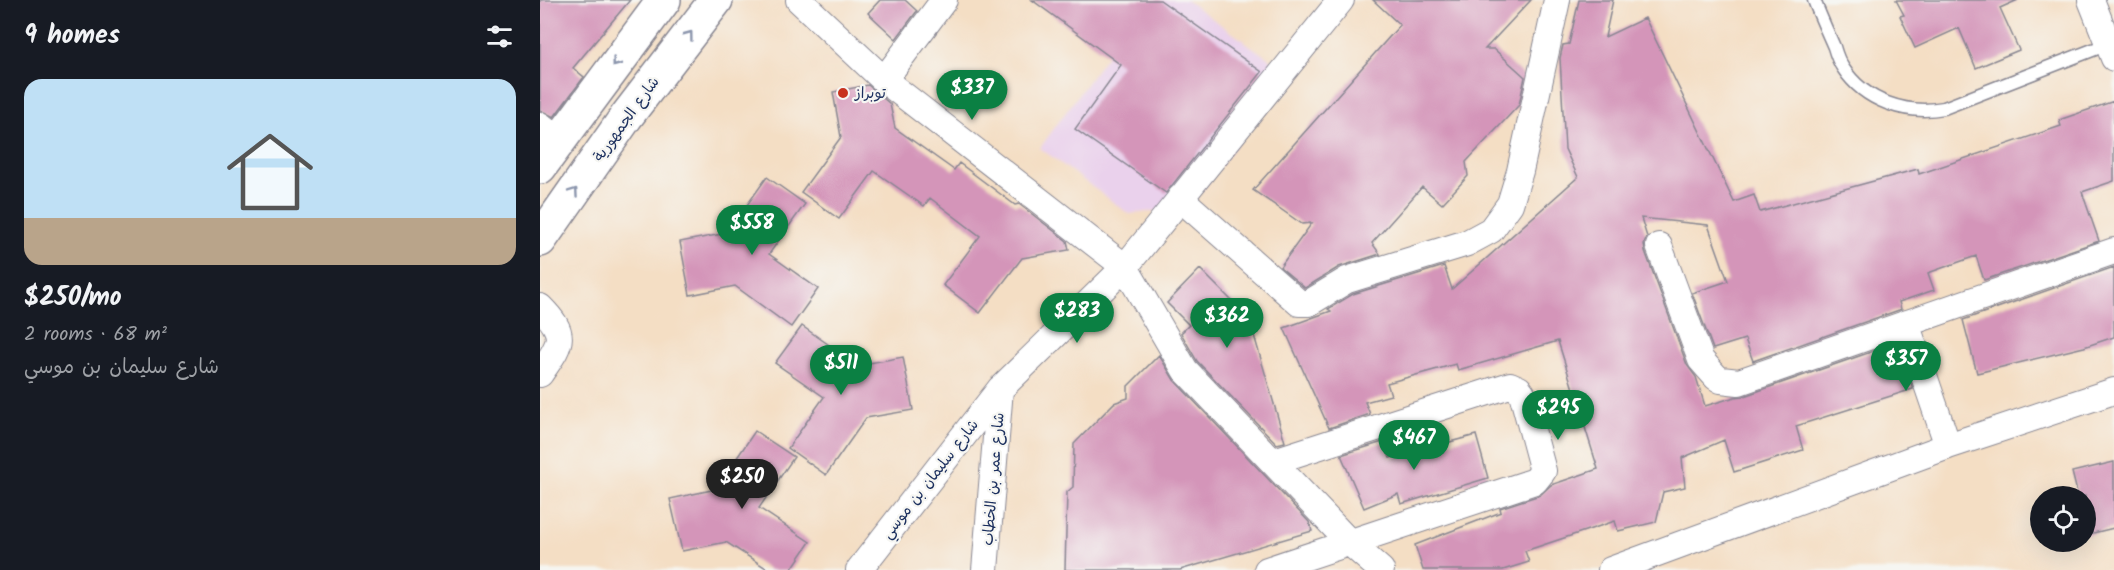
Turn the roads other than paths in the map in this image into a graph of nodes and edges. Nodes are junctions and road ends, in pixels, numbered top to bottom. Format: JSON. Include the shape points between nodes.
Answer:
{"nodes":[{"id":1,"x":664,"y":0,"type":"edge"},
{"id":2,"x":716,"y":0,"type":"edge"},
{"id":3,"x":799,"y":0,"type":"edge"},
{"id":4,"x":944,"y":0,"type":"edge"},
{"id":5,"x":1341,"y":0,"type":"edge"},
{"id":6,"x":1557,"y":0,"type":"edge"},
{"id":7,"x":1814,"y":0,"type":"edge"},
{"id":8,"x":2091,"y":0,"type":"edge"},
{"id":9,"x":2111,"y":51,"type":"edge"},
{"id":10,"x":884,"y":80,"type":"junction"},
{"id":11,"x":549,"y":132,"type":"edge"},
{"id":12,"x":540,"y":167,"type":"edge"},
{"id":13,"x":1180,"y":198,"type":"junction"},
{"id":14,"x":540,"y":240,"type":"edge"},
{"id":15,"x":1659,"y":246,"type":"dead end"},
{"id":16,"x":2114,"y":251,"type":"edge"},
{"id":17,"x":1125,"y":267,"type":"junction"},
{"id":18,"x":540,"y":307,"type":"edge"},
{"id":19,"x":1906,"y":323,"type":"junction"},
{"id":20,"x":540,"y":374,"type":"edge"},
{"id":21,"x":1000,"y":389,"type":"junction"},
{"id":22,"x":2114,"y":391,"type":"edge"},
{"id":23,"x":1948,"y":446,"type":"junction"},
{"id":24,"x":1274,"y":461,"type":"junction"},
{"id":25,"x":1349,"y":542,"type":"junction"},
{"id":26,"x":859,"y":570,"type":"edge"},
{"id":27,"x":985,"y":570,"type":"edge"},
{"id":28,"x":1267,"y":570,"type":"edge"},
{"id":29,"x":1381,"y":570,"type":"edge"},
{"id":30,"x":1611,"y":570,"type":"edge"}],
"edges":[{"from":1,"to":11,"type":"main road","one_way":true},
{"from":14,"to":2,"type":"main road","name":"شارع الجمهورية","one_way":true,"via":[[626,117]]},
{"from":3,"to":10,"type":"street"},
{"from":4,"to":10,"type":"street"},
{"from":5,"to":13,"type":"street","name":"شارع سليمان بن موسي"},
{"from":6,"to":13,"type":"street","via":[[1510,204],[1491,230],[1467,243],[1347,280],[1309,303],[1299,303]]},
{"from":7,"to":9,"type":"lane","via":[[1843,68],[1871,95],[1913,110],[1944,108]]},
{"from":8,"to":9,"type":"street"},
{"from":10,"to":17,"type":"street"},
{"from":11,"to":12,"type":"main road"},
{"from":13,"to":17,"type":"street","name":"شارع سليمان بن موسي"},
{"from":15,"to":19,"type":"street","via":[[1701,360],[1721,380],[1739,382]]},
{"from":16,"to":19,"type":"street"},
{"from":17,"to":21,"type":"street","name":"شارع سليمان بن موسي"},
{"from":17,"to":24,"type":"street","via":[[1185,370]]},
{"from":18,"to":20,"type":"street","via":[[556,323],[559,335],[556,351]]},
{"from":19,"to":23,"type":"street"},
{"from":21,"to":26,"type":"street","name":"شارع سليمان بن موسي"},
{"from":21,"to":27,"type":"street","name":"شارع عمر بن الخطاب"},
{"from":22,"to":23,"type":"street"},
{"from":23,"to":30,"type":"street"},
{"from":24,"to":25,"type":"street"},
{"from":24,"to":25,"type":"street","via":[[1506,385],[1519,389],[1543,471],[1538,479]]},
{"from":25,"to":28,"type":"street"},
{"from":25,"to":29,"type":"street"}]}
